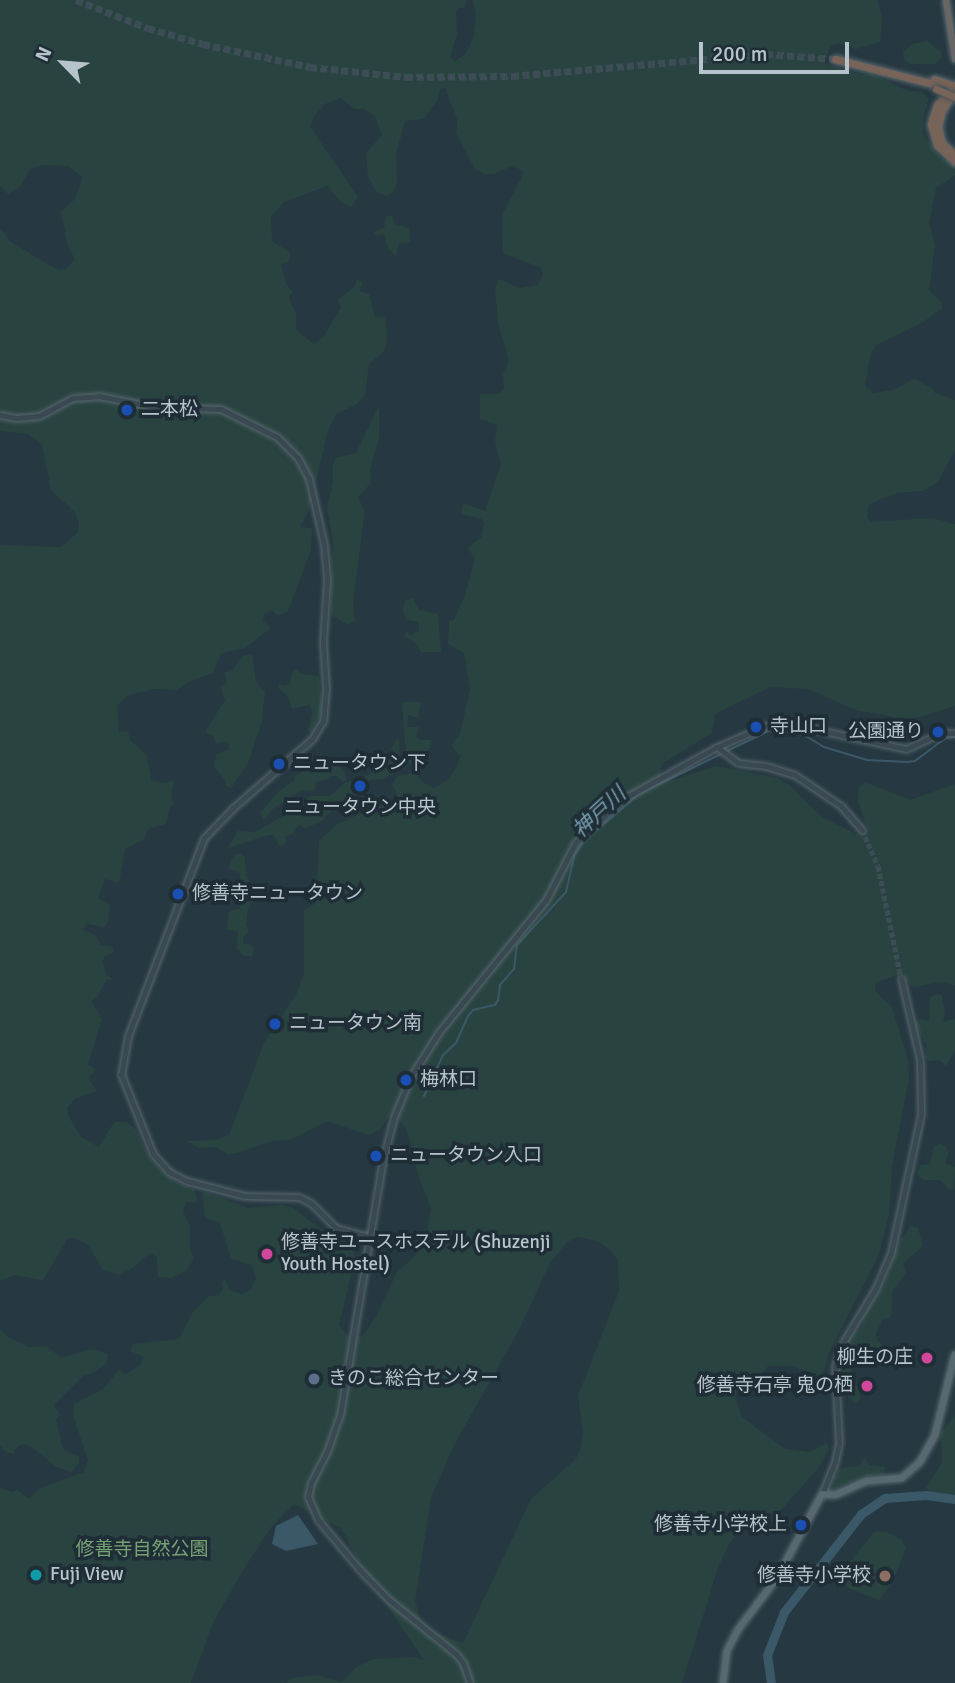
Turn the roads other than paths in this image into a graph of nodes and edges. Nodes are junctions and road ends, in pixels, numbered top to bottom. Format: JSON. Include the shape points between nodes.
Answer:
{"nodes":[{"id":1,"x":946,"y":0,"type":"edge"},
{"id":2,"x":835,"y":59,"type":"tunnel mouth"},
{"id":3,"x":955,"y":59,"type":"edge"},
{"id":4,"x":856,"y":64,"type":"junction"},
{"id":5,"x":937,"y":85,"type":"junction"},
{"id":6,"x":955,"y":92,"type":"edge"},
{"id":7,"x":955,"y":155,"type":"edge"},
{"id":8,"x":955,"y":162,"type":"edge"},
{"id":9,"x":0,"y":415,"type":"edge"},
{"id":10,"x":955,"y":733,"type":"edge"},
{"id":11,"x":716,"y":747,"type":"junction"},
{"id":12,"x":862,"y":830,"type":"tunnel mouth"},
{"id":13,"x":901,"y":978,"type":"tunnel mouth"},
{"id":14,"x":370,"y":1237,"type":"junction"},
{"id":15,"x":955,"y":1354,"type":"edge"},
{"id":16,"x":822,"y":1494,"type":"junction"},
{"id":17,"x":470,"y":1683,"type":"edge"},
{"id":18,"x":723,"y":1683,"type":"edge"}],
"edges":[{"from":1,"to":3,"type":"highway"},
{"from":2,"to":4,"type":"highway"},
{"from":4,"to":5,"type":"highway"},
{"from":4,"to":5,"type":"highway"},
{"from":5,"to":6,"type":"highway","bridge":true},
{"from":6,"to":7,"type":"highway","via":[[940,116],[940,138]]},
{"from":6,"to":8,"type":"highway","via":[[937,105],[931,124],[937,145]]},
{"from":9,"to":14,"type":"street","via":[[39,416],[74,398],[99,396],[155,407],[221,409],[277,438],[304,468],[313,494],[327,581],[323,721],[312,739],[208,834],[121,1063],[124,1084],[149,1144],[164,1167],[187,1181],[245,1196],[299,1197],[336,1228]]},
{"from":10,"to":11,"type":"street","via":[[942,733],[906,749],[783,721]]},
{"from":11,"to":12,"type":"street","via":[[738,763],[795,775],[841,806]]},
{"from":11,"to":14,"type":"street","via":[[623,799],[583,834],[542,906],[425,1050],[390,1130]]},
{"from":13,"to":16,"type":"street","via":[[920,1060],[921,1114],[891,1253],[835,1366],[839,1443]]},
{"from":14,"to":17,"type":"street","via":[[340,1415],[309,1489],[310,1504],[380,1591],[456,1654]]},
{"from":15,"to":16,"type":"main road","via":[[935,1435],[912,1471],[902,1478],[867,1481],[835,1495]]},
{"from":16,"to":18,"type":"main road","via":[[777,1578],[737,1631],[727,1651]]}]}
